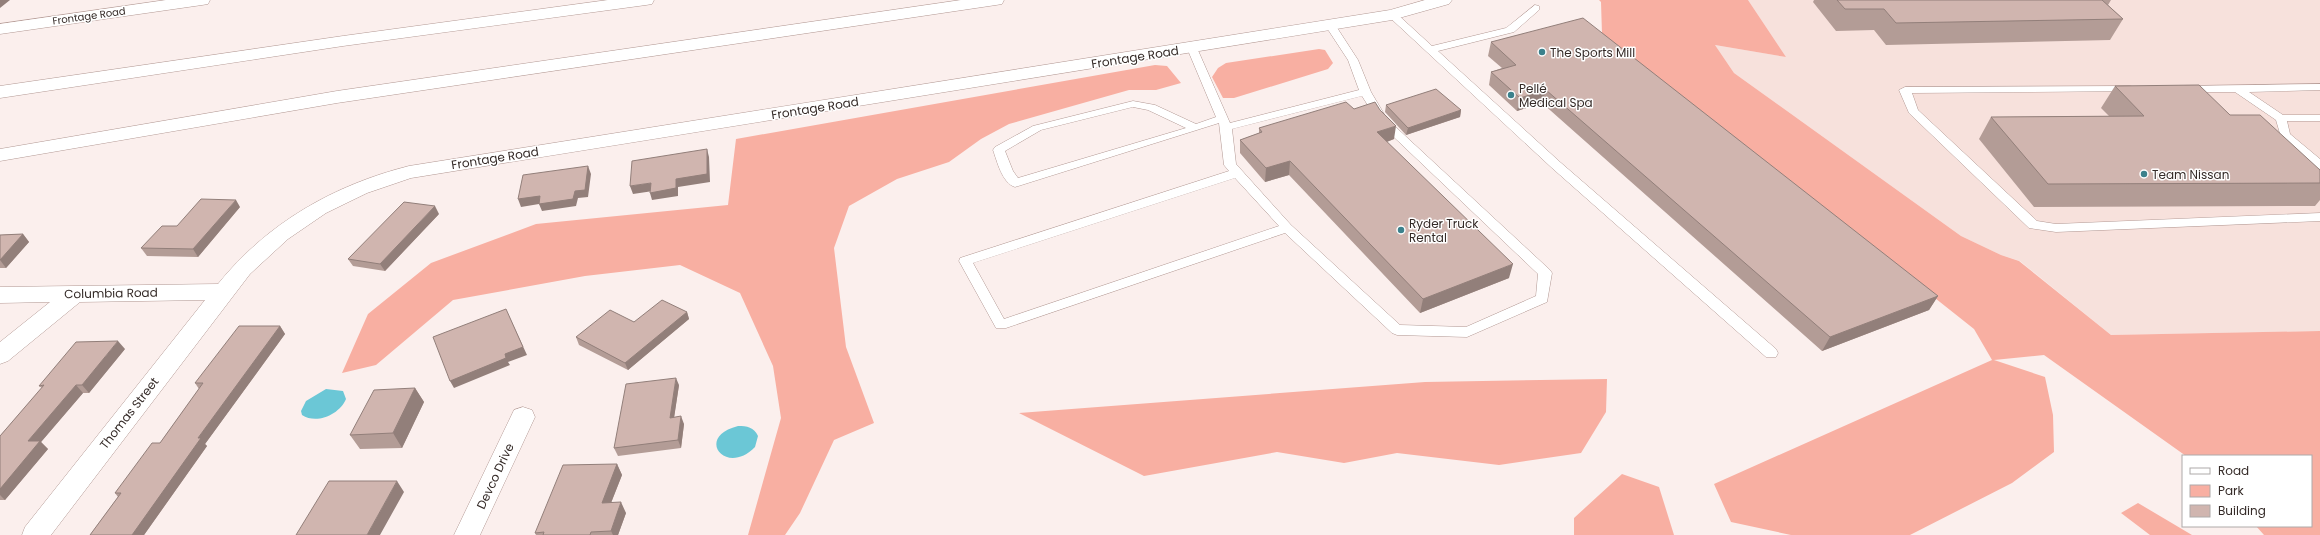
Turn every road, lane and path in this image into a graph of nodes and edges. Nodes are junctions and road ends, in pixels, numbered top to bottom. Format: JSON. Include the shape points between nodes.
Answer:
{"nodes":[{"id":1,"x":202,"y":0,"type":"edge"},
{"id":2,"x":646,"y":0,"type":"edge"},
{"id":3,"x":996,"y":0,"type":"edge"},
{"id":4,"x":1443,"y":0,"type":"edge"},
{"id":5,"x":1535,"y":8,"type":"dead end"},
{"id":6,"x":1392,"y":15,"type":"junction"},
{"id":7,"x":1330,"y":25,"type":"junction"},
{"id":8,"x":0,"y":30,"type":"edge"},
{"id":9,"x":1192,"y":48,"type":"junction"},
{"id":10,"x":1430,"y":50,"type":"junction"},
{"id":11,"x":2320,"y":87,"type":"edge"},
{"id":12,"x":2142,"y":89,"type":"edge"},
{"id":13,"x":2174,"y":89,"type":"edge"},
{"id":14,"x":2237,"y":89,"type":"junction"},
{"id":15,"x":1365,"y":92,"type":"junction"},
{"id":16,"x":0,"y":93,"type":"edge"},
{"id":17,"x":2281,"y":118,"type":"junction"},
{"id":18,"x":2320,"y":118,"type":"edge"},
{"id":19,"x":1224,"y":122,"type":"junction"},
{"id":20,"x":1196,"y":128,"type":"junction"},
{"id":21,"x":35,"y":150,"type":"junction"},
{"id":22,"x":0,"y":155,"type":"edge"},
{"id":23,"x":0,"y":158,"type":"edge"},
{"id":24,"x":2320,"y":165,"type":"edge"},
{"id":25,"x":1237,"y":173,"type":"junction"},
{"id":26,"x":2320,"y":217,"type":"edge"},
{"id":27,"x":1287,"y":228,"type":"junction"},
{"id":28,"x":223,"y":292,"type":"junction"},
{"id":29,"x":74,"y":294,"type":"junction"},
{"id":30,"x":0,"y":295,"type":"edge"},
{"id":31,"x":1771,"y":353,"type":"dead end"},
{"id":32,"x":0,"y":355,"type":"edge"},
{"id":33,"x":524,"y":417,"type":"dead end"},
{"id":34,"x":35,"y":535,"type":"edge"},
{"id":35,"x":468,"y":535,"type":"edge"}],
"edges":[{"from":1,"to":8,"type":"main road","name":"Frontage Road"},
{"from":2,"to":16,"type":"main road","via":[[343,41]]},
{"from":3,"to":21,"type":"main road","via":[[337,97]]},
{"from":4,"to":6,"type":"main road","name":"Frontage Road"},
{"from":5,"to":10,"type":"lane","via":[[1510,30]]},
{"from":6,"to":7,"type":"main road","name":"Frontage Road"},
{"from":6,"to":10,"type":"lane"},
{"from":7,"to":9,"type":"main road","name":"Frontage Road"},
{"from":7,"to":15,"type":"lane","via":[[1353,60]]},
{"from":9,"to":19,"type":"lane"},
{"from":9,"to":28,"type":"main road","name":"Frontage Road","via":[[409,172],[359,187],[308,213],[261,250]]},
{"from":10,"to":31,"type":"lane","via":[[1556,165]]},
{"from":11,"to":14,"type":"lane"},
{"from":12,"to":26,"type":"lane","via":[[1904,90],[1913,111],[2033,225],[2056,228]]},
{"from":13,"to":14,"type":"lane"},
{"from":14,"to":17,"type":"lane"},
{"from":15,"to":19,"type":"lane"},
{"from":15,"to":27,"type":"lane","via":[[1383,121],[1545,273],[1542,299],[1467,332],[1397,330]]},
{"from":17,"to":18,"type":"lane"},
{"from":17,"to":24,"type":"lane","via":[[2285,135]]},
{"from":19,"to":20,"type":"lane"},
{"from":19,"to":25,"type":"lane","via":[[1230,165]]},
{"from":20,"to":20,"type":"lane","via":[[1015,183],[1007,172],[999,150],[1036,128],[1133,104],[1151,107]]},
{"from":21,"to":22,"type":"main road"},
{"from":21,"to":23,"type":"main road"},
{"from":25,"to":27,"type":"lane"},
{"from":25,"to":27,"type":"lane","via":[[965,261],[1001,325]]},
{"from":28,"to":29,"type":"main road","name":"Columbia Road"},
{"from":28,"to":34,"type":"main road","name":"Thomas Street"},
{"from":29,"to":30,"type":"main road","name":"Columbia Road"},
{"from":29,"to":32,"type":"main road"},
{"from":33,"to":35,"type":"main road","name":"Devco Drive"}]}
